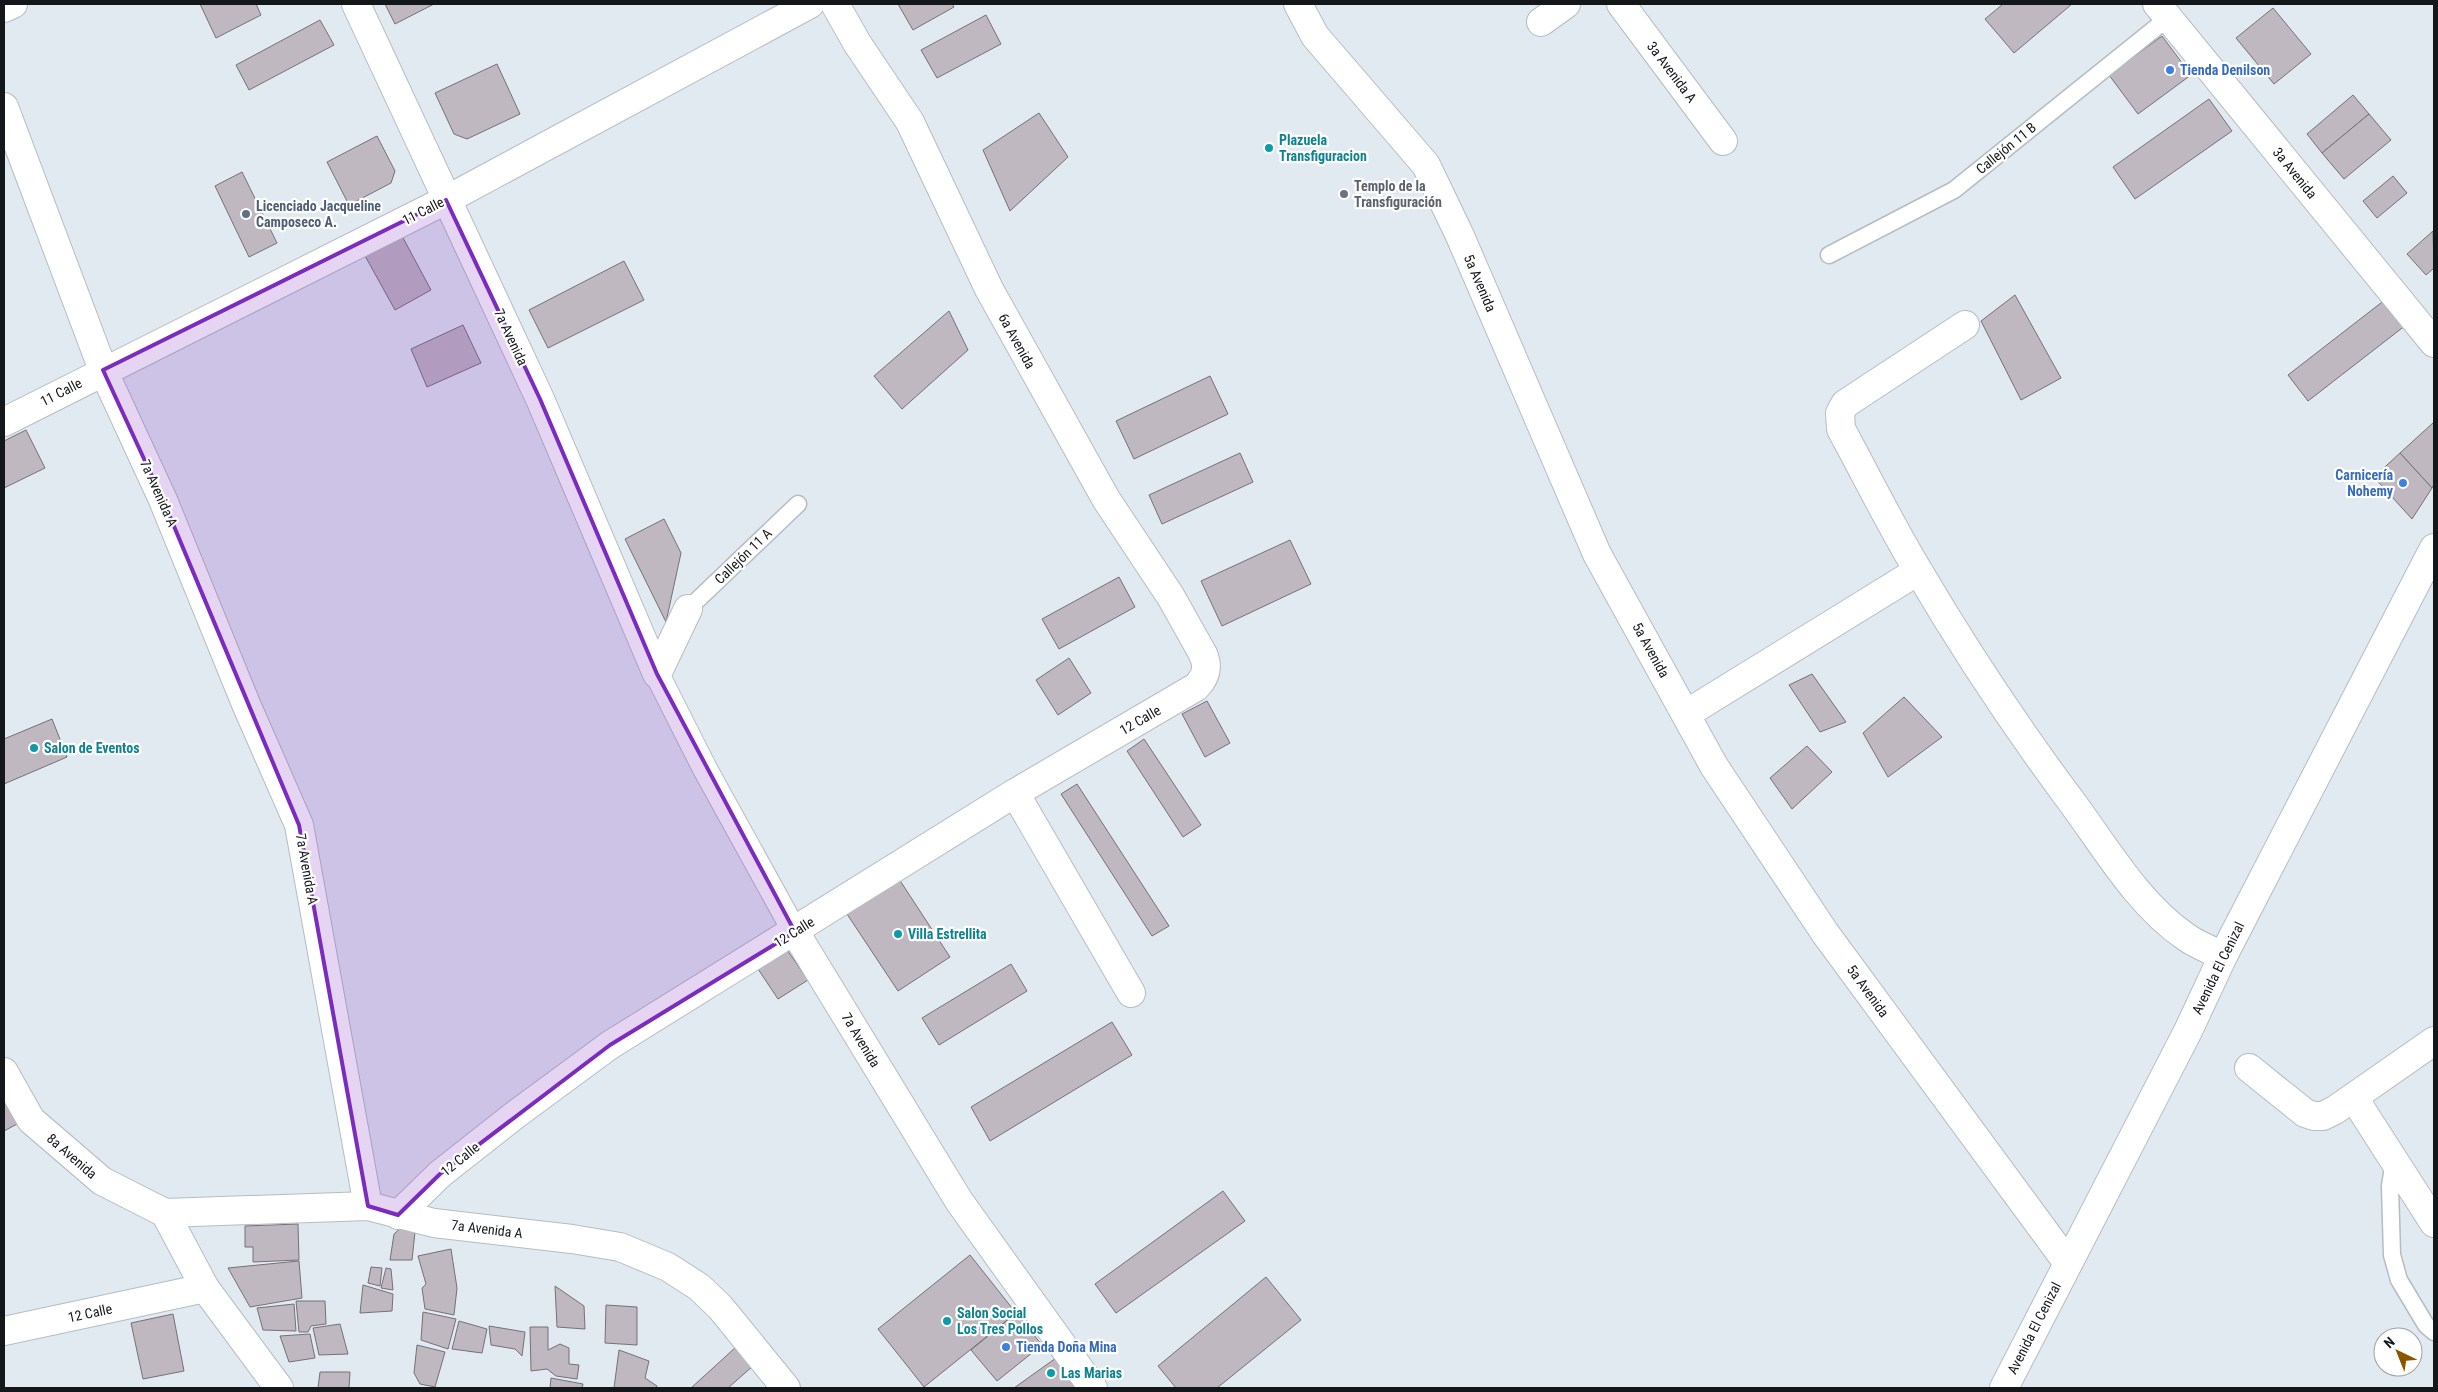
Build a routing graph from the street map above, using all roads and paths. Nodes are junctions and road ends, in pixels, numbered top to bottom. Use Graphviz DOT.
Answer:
graph roads {
  1 [pos="13,4"];
  2 [pos="356,4"];
  3 [pos="810,4"];
  4 [pos="835,4"];
  5 [pos="1298,4"];
  6 [pos="1566,4"];
  7 [pos="1621,4"];
  8 [pos="4,8"];
  9 [pos="2162,11"];
  10 [pos="1541,22"];
  11 [pos="4,107"];
  12 [pos="1723,141"];
  13 [pos="446,200"];
  14 [pos="1829,255"];
  15 [pos="1965,326"];
  16 [pos="2434,343"];
  17 [pos="103,370"];
  18 [pos="4,422"];
  19 [pos="798,504"];
  20 [pos="2434,548"];
  21 [pos="1918,570"];
  22 [pos="688,609"];
  23 [pos="1206,673"];
  24 [pos="657,674"];
  25 [pos="1686,714"];
  26 [pos="1015,793"];
  27 [pos="795,932"];
  28 [pos="2223,956"];
  29 [pos="1131,993"];
  30 [pos="2434,1040"];
  31 [pos="2249,1068"];
  32 [pos="4,1072"];
  33 [pos="2354,1098"];
  34 [pos="2394,1158"];
  35 [pos="368,1206"];
  36 [pos="166,1213"];
  37 [pos="398,1215"];
  38 [pos="2434,1223"];
  39 [pos="2067,1262"];
  40 [pos="206,1288"];
  41 [pos="4,1331"];
  42 [pos="2434,1332"];
  43 [pos="279,1388"];
  44 [pos="786,1388"];
  45 [pos="1093,1388"];
  46 [pos="2004,1388"];
  1 -- 8 [label="street"];
  2 -- 13 [label="street, 7a Avenida"];
  3 -- 13 [label="street, 11 Calle"];
  4 -- 23 [label="street, 6a Avenida"];
  5 -- 25 [label="street, 5a Avenida"];
  6 -- 10 [label="street"];
  7 -- 12 [label="street, 3a Avenida A"];
  9 -- 14 [label="lane, Callejón 11 B"];
  9 -- 16 [label="street, 3a Avenida"];
  11 -- 17 [label="street, 7a Avenida A"];
  13 -- 17 [label="street, 11 Calle"];
  13 -- 24 [label="street, 7a Avenida"];
  15 -- 21 [label="street"];
  17 -- 18 [label="street, 11 Calle"];
  17 -- 35 [label="street, 7a Avenida A"];
  19 -- 22 [label="lane, Callejón 11 A"];
  20 -- 28 [label="street, Avenida El Cenizal"];
  21 -- 25 [label="street"];
  21 -- 28 [label="street"];
  22 -- 24 [label="street"];
  23 -- 26 [label="street, 12 Calle"];
  24 -- 27 [label="street, 7a Avenida"];
  25 -- 39 [label="street, 5a Avenida"];
  26 -- 27 [label="street, 12 Calle"];
  26 -- 29 [label="street"];
  27 -- 37 [label="street, 12 Calle"];
  27 -- 45 [label="street, 7a Avenida"];
  28 -- 39 [label="street, Avenida El Cenizal"];
  30 -- 33 [label="street"];
  31 -- 33 [label="street"];
  32 -- 36 [label="street, 8a Avenida"];
  33 -- 34 [label="street"];
  34 -- 38 [label="street"];
  34 -- 42 [label="lane"];
  35 -- 36 [label="street, 8a Avenida"];
  35 -- 37 [label="street, 7a Avenida A"];
  36 -- 40 [label="street"];
  37 -- 44 [label="street, 7a Avenida A"];
  39 -- 46 [label="street, Avenida El Cenizal"];
  40 -- 41 [label="street, 12 Calle"];
  40 -- 43 [label="street"];
}
